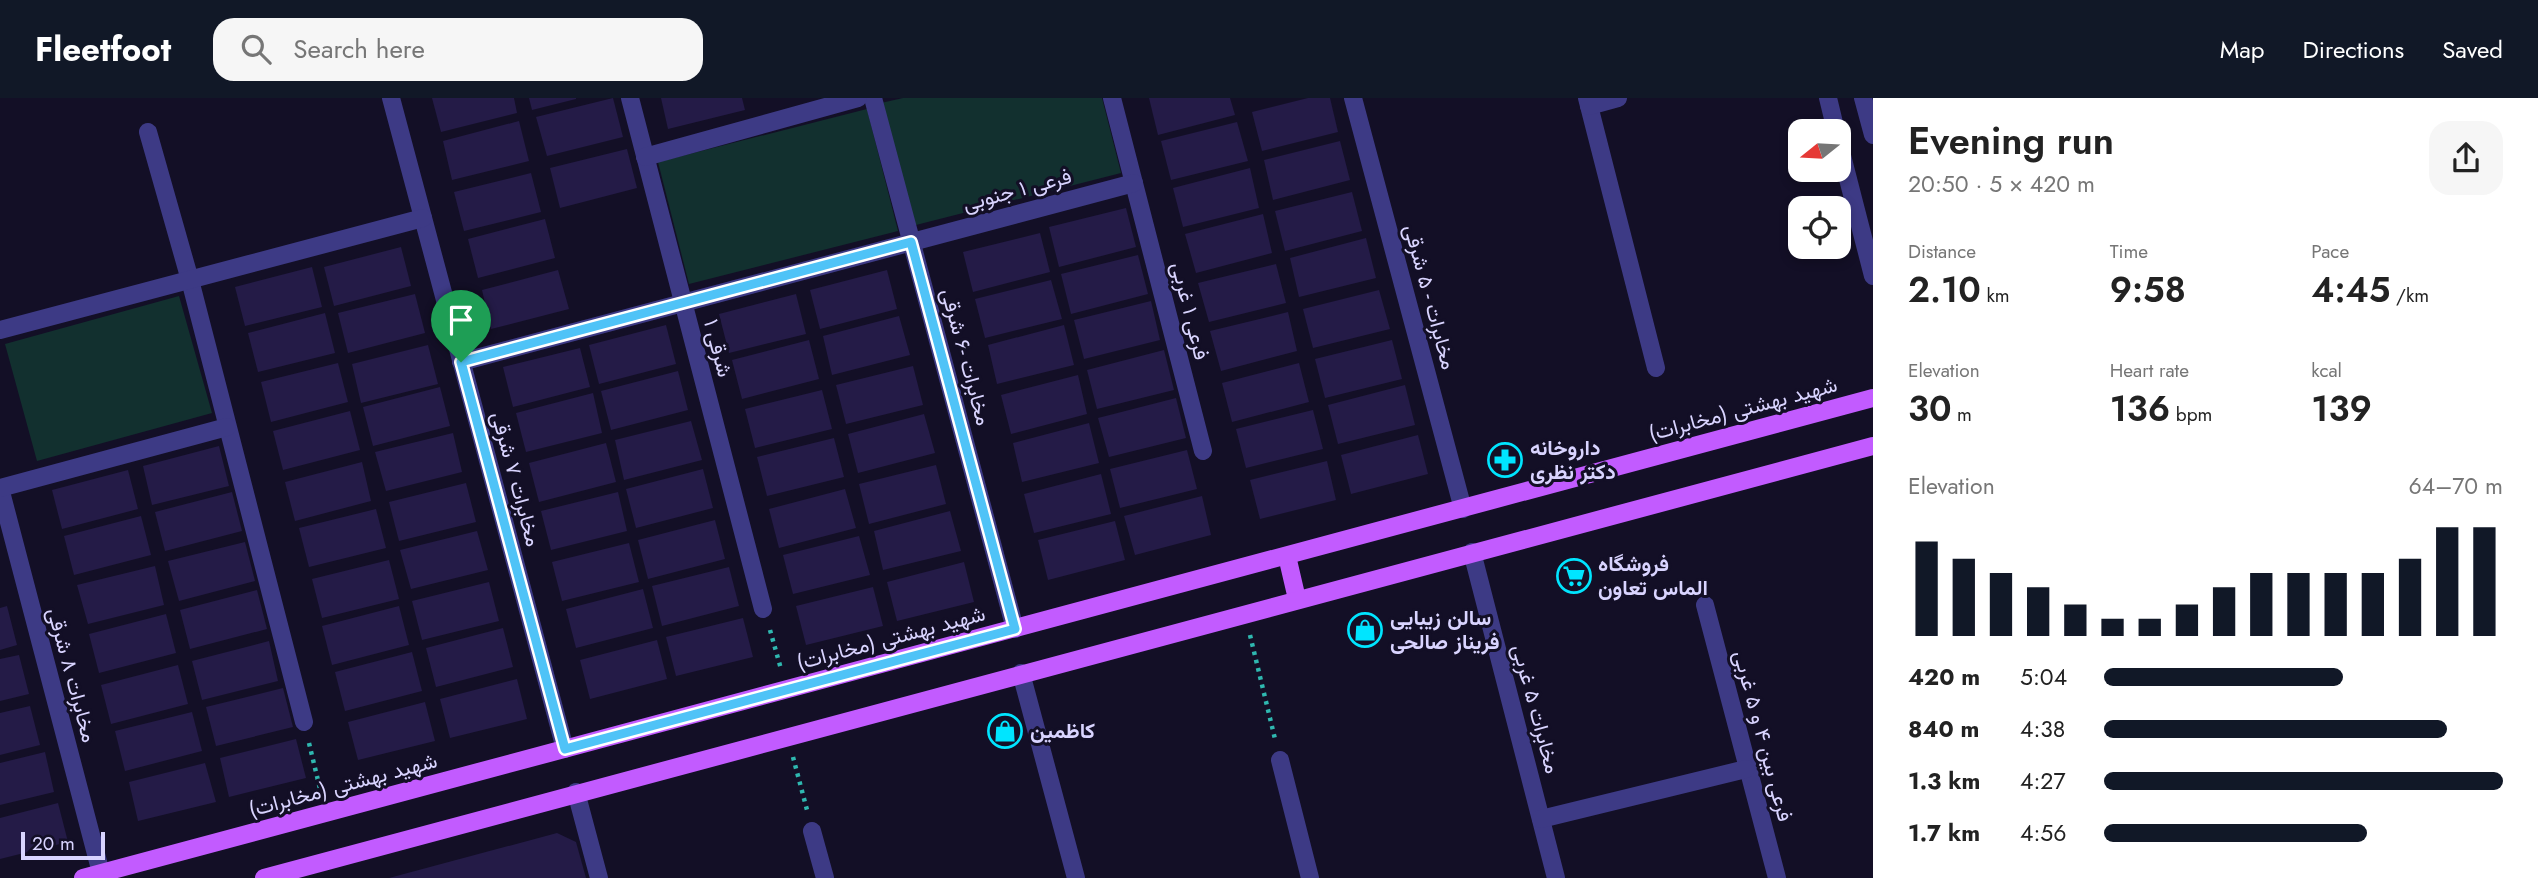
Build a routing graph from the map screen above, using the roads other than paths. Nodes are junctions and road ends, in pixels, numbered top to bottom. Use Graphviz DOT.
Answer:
graph roads {
  1 [pos="391,98"];
  2 [pos="630,98"];
  3 [pos="858,98"];
  4 [pos="873,98"];
  5 [pos="1112,98"];
  6 [pos="1353,98"];
  7 [pos="1618,98"];
  8 [pos="1828,98"];
  9 [pos="1863,98"];
  10 [pos="1588,102"];
  11 [pos="1833,119"];
  12 [pos="148,132"];
  13 [pos="1873,135"];
  14 [pos="645,157"];
  15 [pos="1849,182"];
  16 [pos="1134,183"];
  17 [pos="423,218"];
  18 [pos="911,242"];
  19 [pos="1873,276"];
  20 [pos="190,280"];
  21 [pos="683,301"];
  22 [pos="0,330"];
  23 [pos="461,362"];
  24 [pos="1656,368"];
  25 [pos="1873,398"];
  26 [pos="227,427"];
  27 [pos="1873,446"];
  28 [pos="1203,451"];
  29 [pos="0,488"];
  30 [pos="1463,509"];
  31 [pos="1472,552"];
  32 [pos="1287,556"];
  33 [pos="1297,599"];
  34 [pos="1705,606"];
  35 [pos="763,609"];
  36 [pos="1015,629"];
  37 [pos="1021,673"];
  38 [pos="304,722"];
  39 [pos="565,749"];
  40 [pos="1280,760"];
  41 [pos="1746,769"];
  42 [pos="576,792"];
  43 [pos="1541,819"];
  44 [pos="813,831"];
  45 [pos="101,873"];
  46 [pos="83,878"];
  47 [pos="264,878"];
  48 [pos="599,878"];
  49 [pos="825,878"];
  50 [pos="1076,878"];
  51 [pos="1310,878"];
  52 [pos="1556,878"];
  53 [pos="1777,878"];
  1 -- 17 [label="street, مخابرات ۷ شرقی"];
  2 -- 14 [label="street, شرقی ۱"];
  3 -- 14 [label="street"];
  4 -- 18 [label="street, مخابرات -۶ شرقی"];
  5 -- 16 [label="street, فرعی ۱ غربی"];
  6 -- 30 [label="street, مخابرات - ۵ شرقی"];
  7 -- 10 [label="street"];
  8 -- 11 [label="street"];
  9 -- 13 [label="street"];
  10 -- 24 [label="street"];
  12 -- 20 [label="street"];
  14 -- 21 [label="street, شرقی ۱"];
  15 -- 19 [label="street"];
  16 -- 18 [label="street, فرعی ۱ جنوبی"];
  16 -- 28 [label="street, فرعی ۱ غربی"];
  17 -- 20 [label="street"];
  17 -- 23 [label="street, مخابرات ۷ شرقی"];
  18 -- 21 [label="street, فرعی ۱ جنوبی"];
  18 -- 36 [label="street, مخابرات -۶ شرقی"];
  20 -- 22 [label="street"];
  20 -- 26 [label="street"];
  21 -- 23 [label="street, فرعی ۱ جنوبی"];
  21 -- 35 [label="street, شرقی ۱"];
  23 -- 39 [label="street, مخابرات ۷ شرقی"];
  25 -- 30 [label="main road, شهید بهشتی (مخابرات)"];
  26 -- 29 [label="street"];
  26 -- 38 [label="street"];
  27 -- 31 [label="main road"];
  29 -- 45 [label="street, مخابرات ۸ شرقی"];
  30 -- 32 [label="main road, شهید بهشتی (مخابرات)"];
  31 -- 33 [label="main road"];
  31 -- 43 [label="street, مخابرات ۵ غربی"];
  32 -- 33 [label="main road"];
  32 -- 36 [label="main road, شهید بهشتی (مخابرات)"];
  33 -- 37 [label="main road"];
  34 -- 41 [label="street, فرعی بین ۴ و ۵ غربی"];
  36 -- 39 [label="main road, شهید بهشتی (مخابرات)"];
  37 -- 42 [label="main road"];
  37 -- 50 [label="street"];
  39 -- 45 [label="main road, شهید بهشتی (مخابرات)"];
  40 -- 51 [label="street"];
  41 -- 43 [label="street"];
  41 -- 53 [label="street, فرعی بین ۴ و ۵ غربی"];
  42 -- 47 [label="main road"];
  42 -- 48 [label="street"];
  43 -- 52 [label="street, مخابرات ۵ غربی"];
  44 -- 49 [label="street"];
  45 -- 46 [label="main road, شهید بهشتی (مخابرات)"];
}
